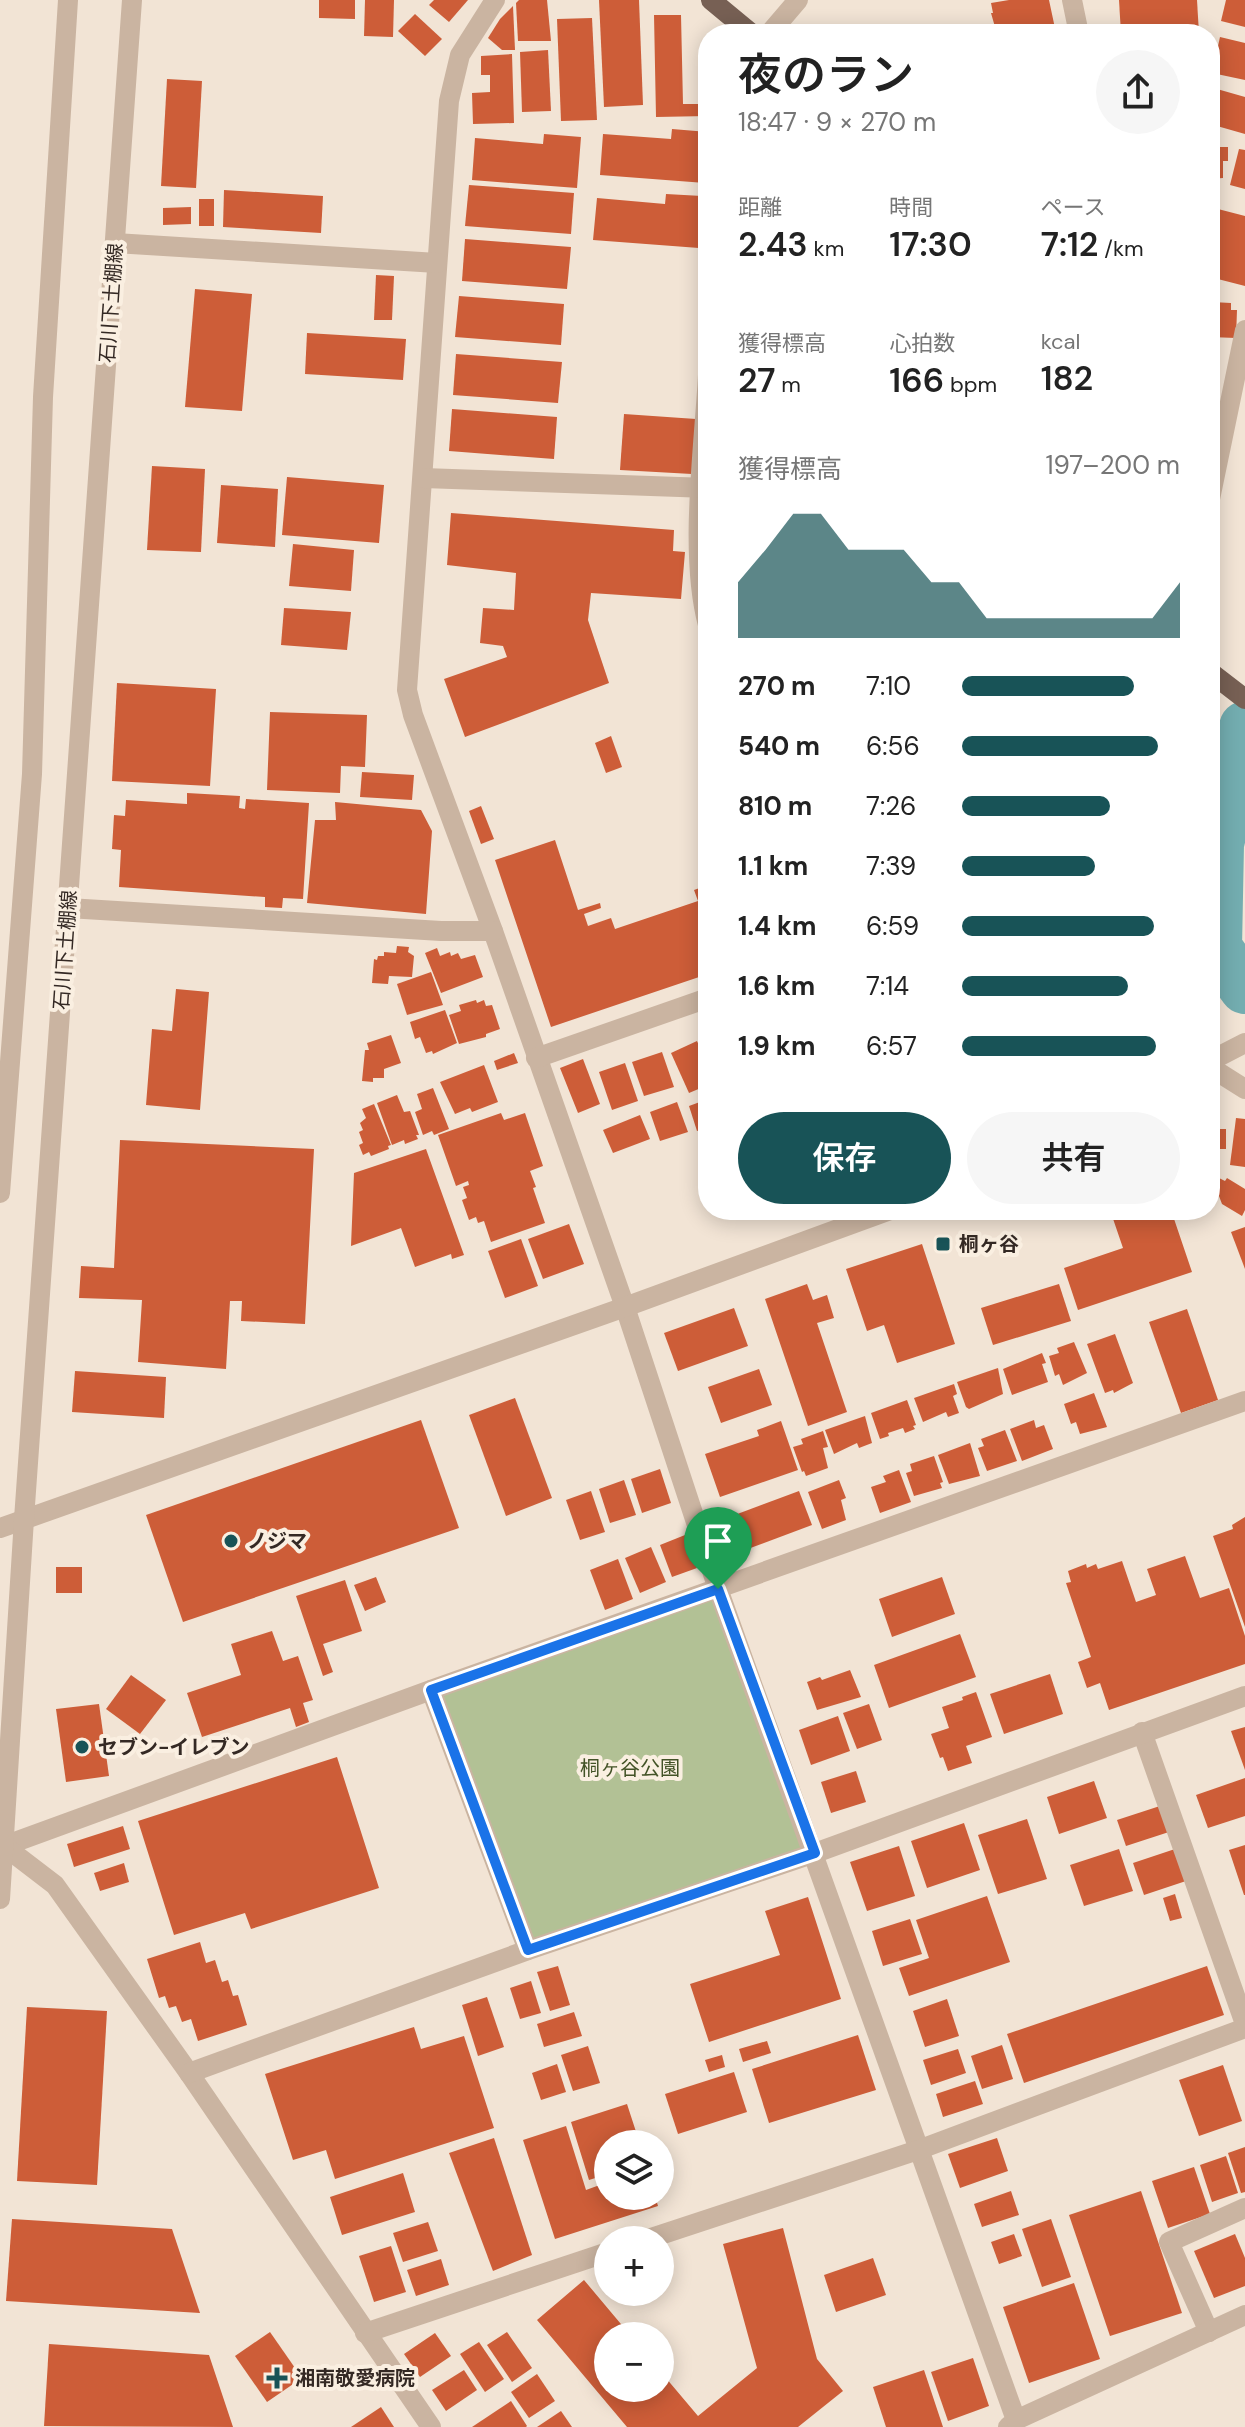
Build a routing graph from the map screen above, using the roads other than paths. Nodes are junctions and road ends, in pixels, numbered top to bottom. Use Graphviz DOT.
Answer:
graph roads {
  1 [pos="68,0"];
  2 [pos="132,0"];
  3 [pos="495,0"];
  4 [pos="711,0"];
  5 [pos="798,0"];
  6 [pos="1072,0"];
  7 [pos="740,24"];
  8 [pos="778,24"];
  9 [pos="1077,24"];
  10 [pos="115,243"];
  11 [pos="437,263"];
  12 [pos="1245,330"];
  13 [pos="1220,451"];
  14 [pos="423,478"];
  15 [pos="698,488"];
  16 [pos="1220,680"];
  17 [pos="1245,699"];
  18 [pos="68,908"];
  19 [pos="493,931"];
  20 [pos="698,1001"];
  21 [pos="1245,1043"];
  22 [pos="536,1058"];
  23 [pos="1220,1058"];
  24 [pos="1220,1071"];
  25 [pos="1245,1089"];
  26 [pos="0,1193"];
  27 [pos="863,1220"];
  28 [pos="625,1307"];
  29 [pos="1245,1401"];
  30 [pos="24,1519"];
  31 [pos="0,1528"];
  32 [pos="718,1589"];
  33 [pos="431,1690"];
  34 [pos="1245,1696"];
  35 [pos="1142,1732"];
  36 [pos="4,1846"];
  37 [pos="815,1853"];
  38 [pos="0,1899"];
  39 [pos="528,1950"];
  40 [pos="1245,2026"];
  41 [pos="189,2073"];
  42 [pos="918,2150"];
  43 [pos="1245,2208"];
  44 [pos="674,2230"];
  45 [pos="594,2257"];
  46 [pos="1245,2315"];
  47 [pos="1209,2332"];
  48 [pos="365,2333"];
  49 [pos="1012,2424"];
  50 [pos="431,2427"];
  1 -- 26 [label="street"];
  2 -- 10 [label="street, 石川下土棚線"];
  3 -- 11 [label="street"];
  4 -- 7 [label="main road"];
  5 -- 8 [label="street"];
  6 -- 9 [label="street"];
  10 -- 11 [label="street"];
  10 -- 18 [label="street, 石川下土棚線"];
  11 -- 14 [label="street"];
  12 -- 13 [label="street"];
  14 -- 15 [label="street"];
  14 -- 19 [label="street"];
  16 -- 17 [label="main road"];
  18 -- 19 [label="street"];
  18 -- 30 [label="street, 石川下土棚線"];
  19 -- 22 [label="street"];
  20 -- 22 [label="street"];
  21 -- 23 [label="street"];
  22 -- 28 [label="street"];
  24 -- 25 [label="street"];
  27 -- 28 [label="street"];
  28 -- 30 [label="street"];
  28 -- 32 [label="street"];
  29 -- 32 [label="street"];
  30 -- 31 [label="street"];
  30 -- 36 [label="street, 石川下土棚線"];
  32 -- 33 [label="street"];
  32 -- 37 [label="street"];
  33 -- 36 [label="street"];
  33 -- 39 [label="street"];
  34 -- 35 [label="street"];
  35 -- 37 [label="street"];
  35 -- 40 [label="street"];
  36 -- 38 [label="street, 石川下土棚線"];
  36 -- 41 [label="street"];
  37 -- 39 [label="street"];
  37 -- 42 [label="street"];
  39 -- 41 [label="street"];
  40 -- 42 [label="street"];
  41 -- 48 [label="street"];
  42 -- 44 [label="street"];
  42 -- 49 [label="street"];
  43 -- 47 [label="street"];
  45 -- 48 [label="street"];
  46 -- 47 [label="street"];
  47 -- 49 [label="street"];
  48 -- 50 [label="street"];
}
